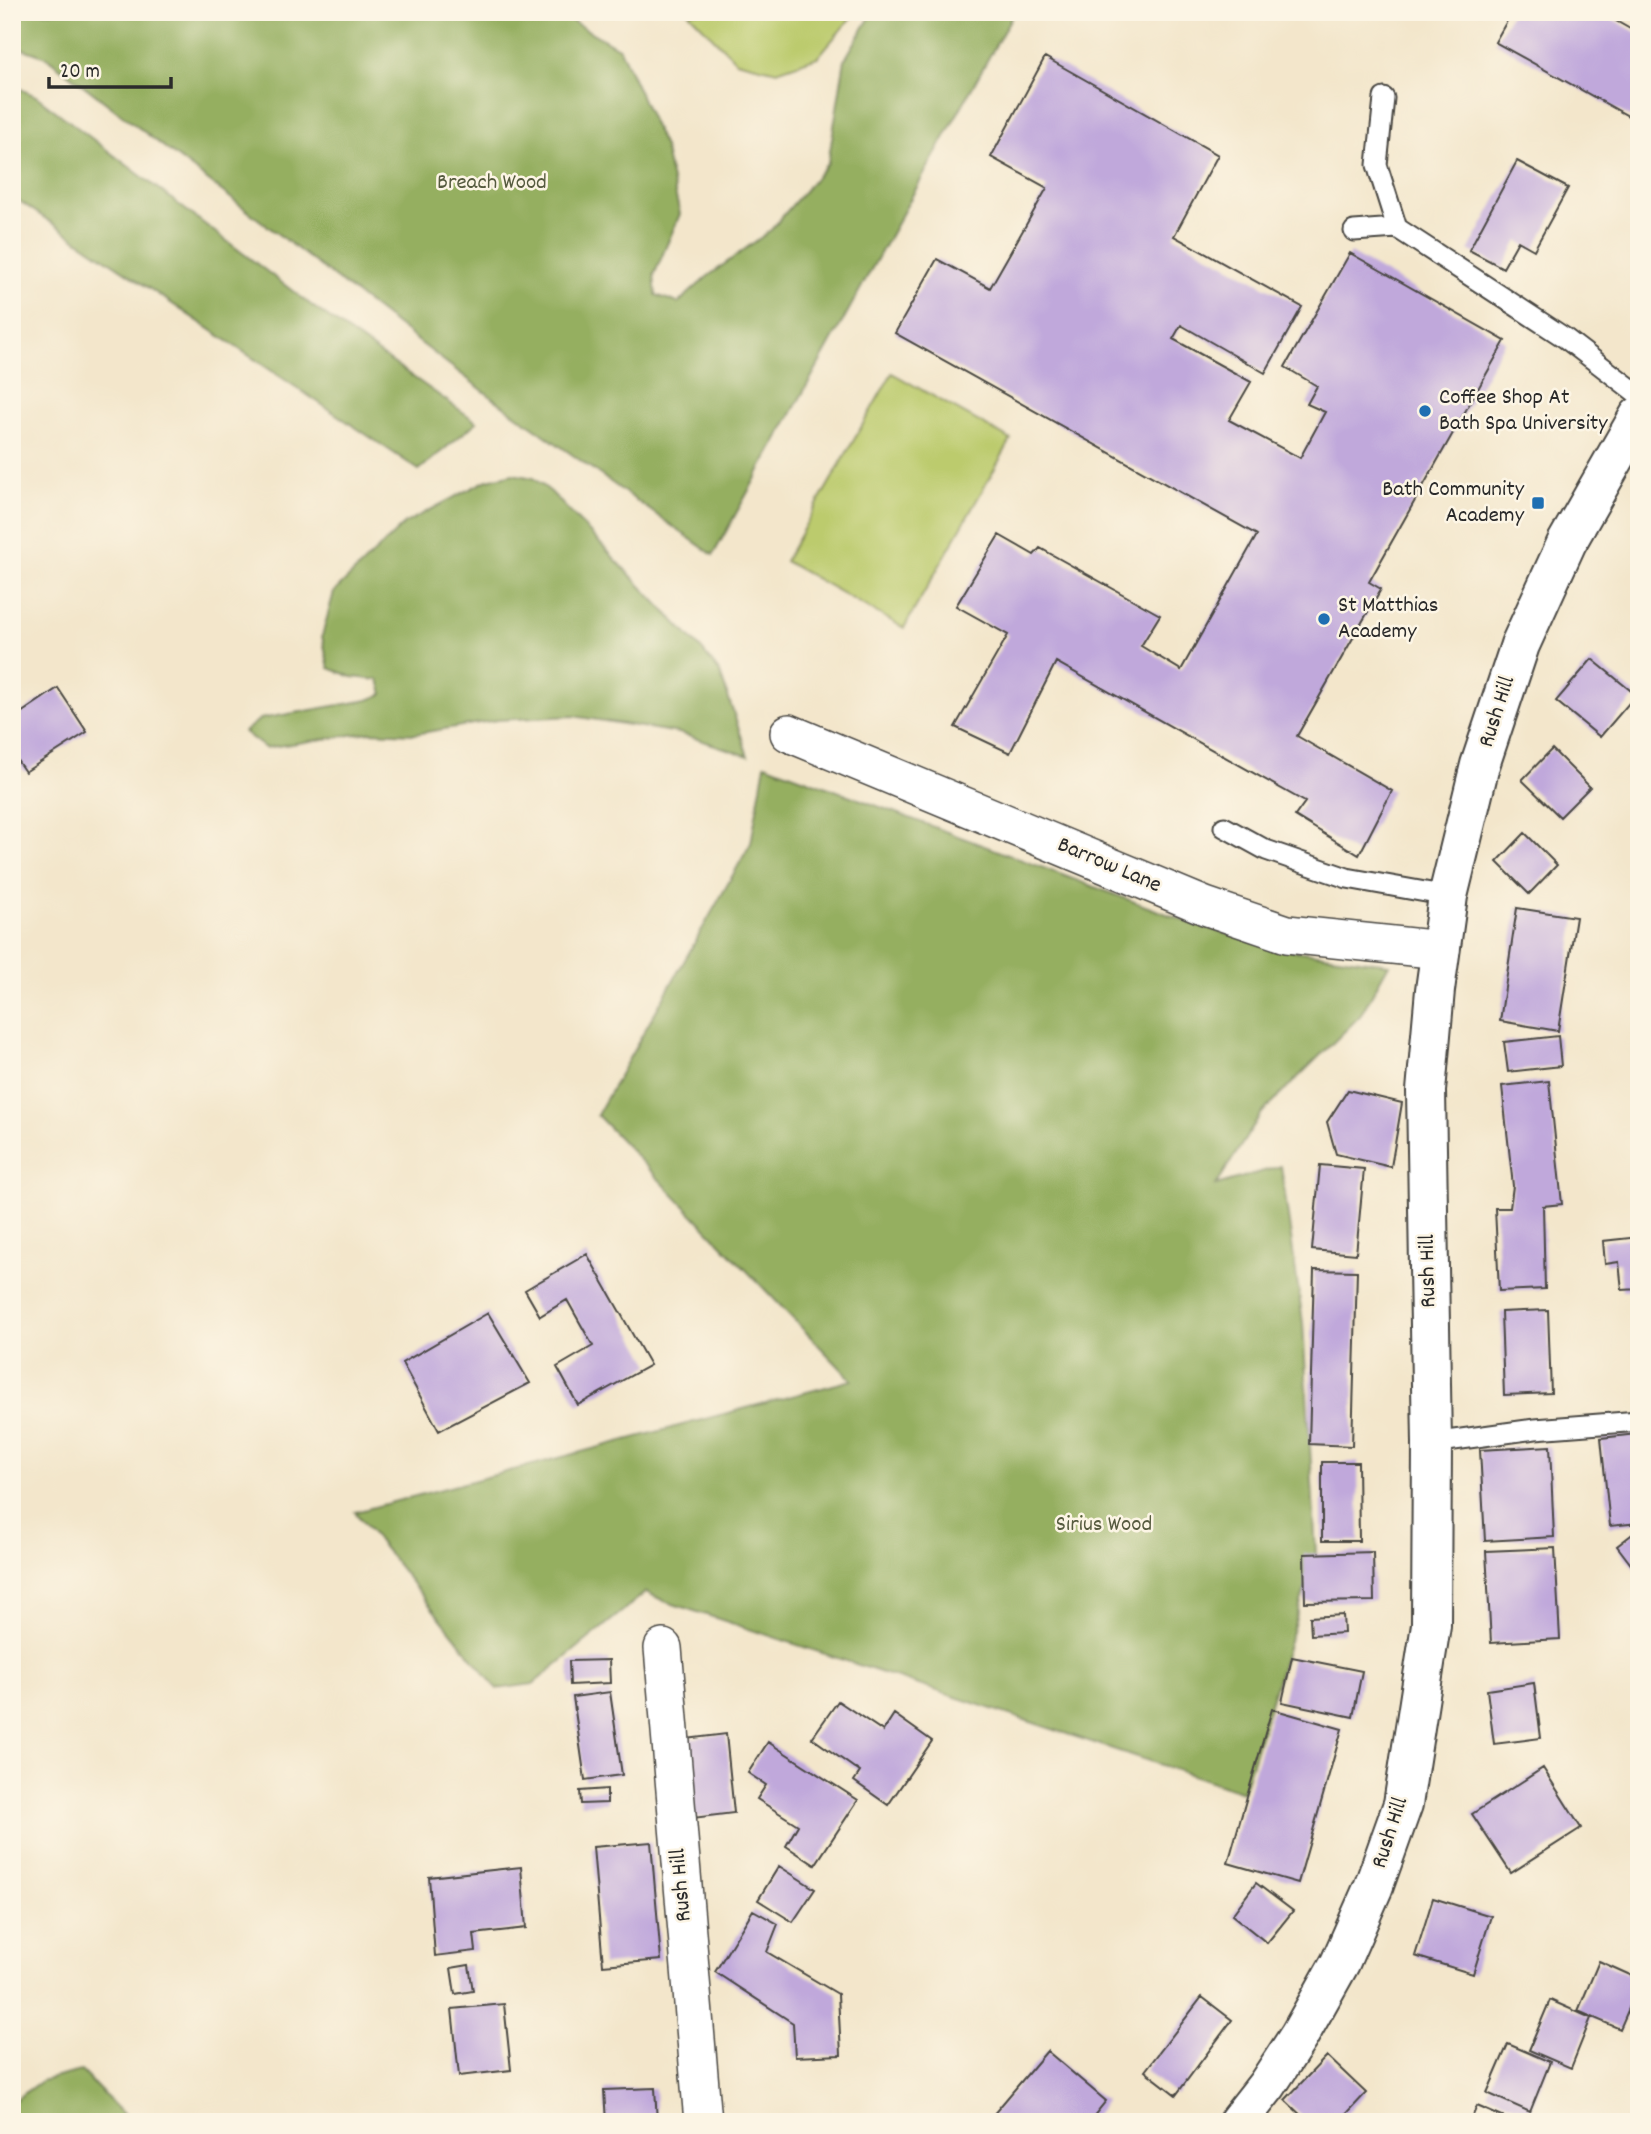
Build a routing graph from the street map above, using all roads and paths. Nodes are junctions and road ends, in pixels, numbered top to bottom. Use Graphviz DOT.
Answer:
graph roads {
  1 [pos="1384,98"];
  2 [pos="1397,228"];
  3 [pos="1354,231"];
  4 [pos="1639,395"];
  5 [pos="1639,416"];
  6 [pos="789,733"];
  7 [pos="1224,827"];
  8 [pos="1448,896"];
  9 [pos="1441,950"];
  10 [pos="1639,1421"];
  11 [pos="1432,1443"];
  12 [pos="663,1648"];
  13 [pos="703,2122"];
  14 [pos="1238,2122"];
  1 -- 2 [label="lane"];
  2 -- 3 [label="lane"];
  2 -- 4 [label="lane"];
  5 -- 8 [label="street, Rush Hill"];
  6 -- 9 [label="street, Barrow Lane"];
  7 -- 8 [label="lane"];
  8 -- 9 [label="street, Rush Hill"];
  9 -- 11 [label="street, Rush Hill"];
  10 -- 11 [label="lane"];
  11 -- 14 [label="street, Rush Hill"];
  12 -- 13 [label="street, Rush Hill"];
}
